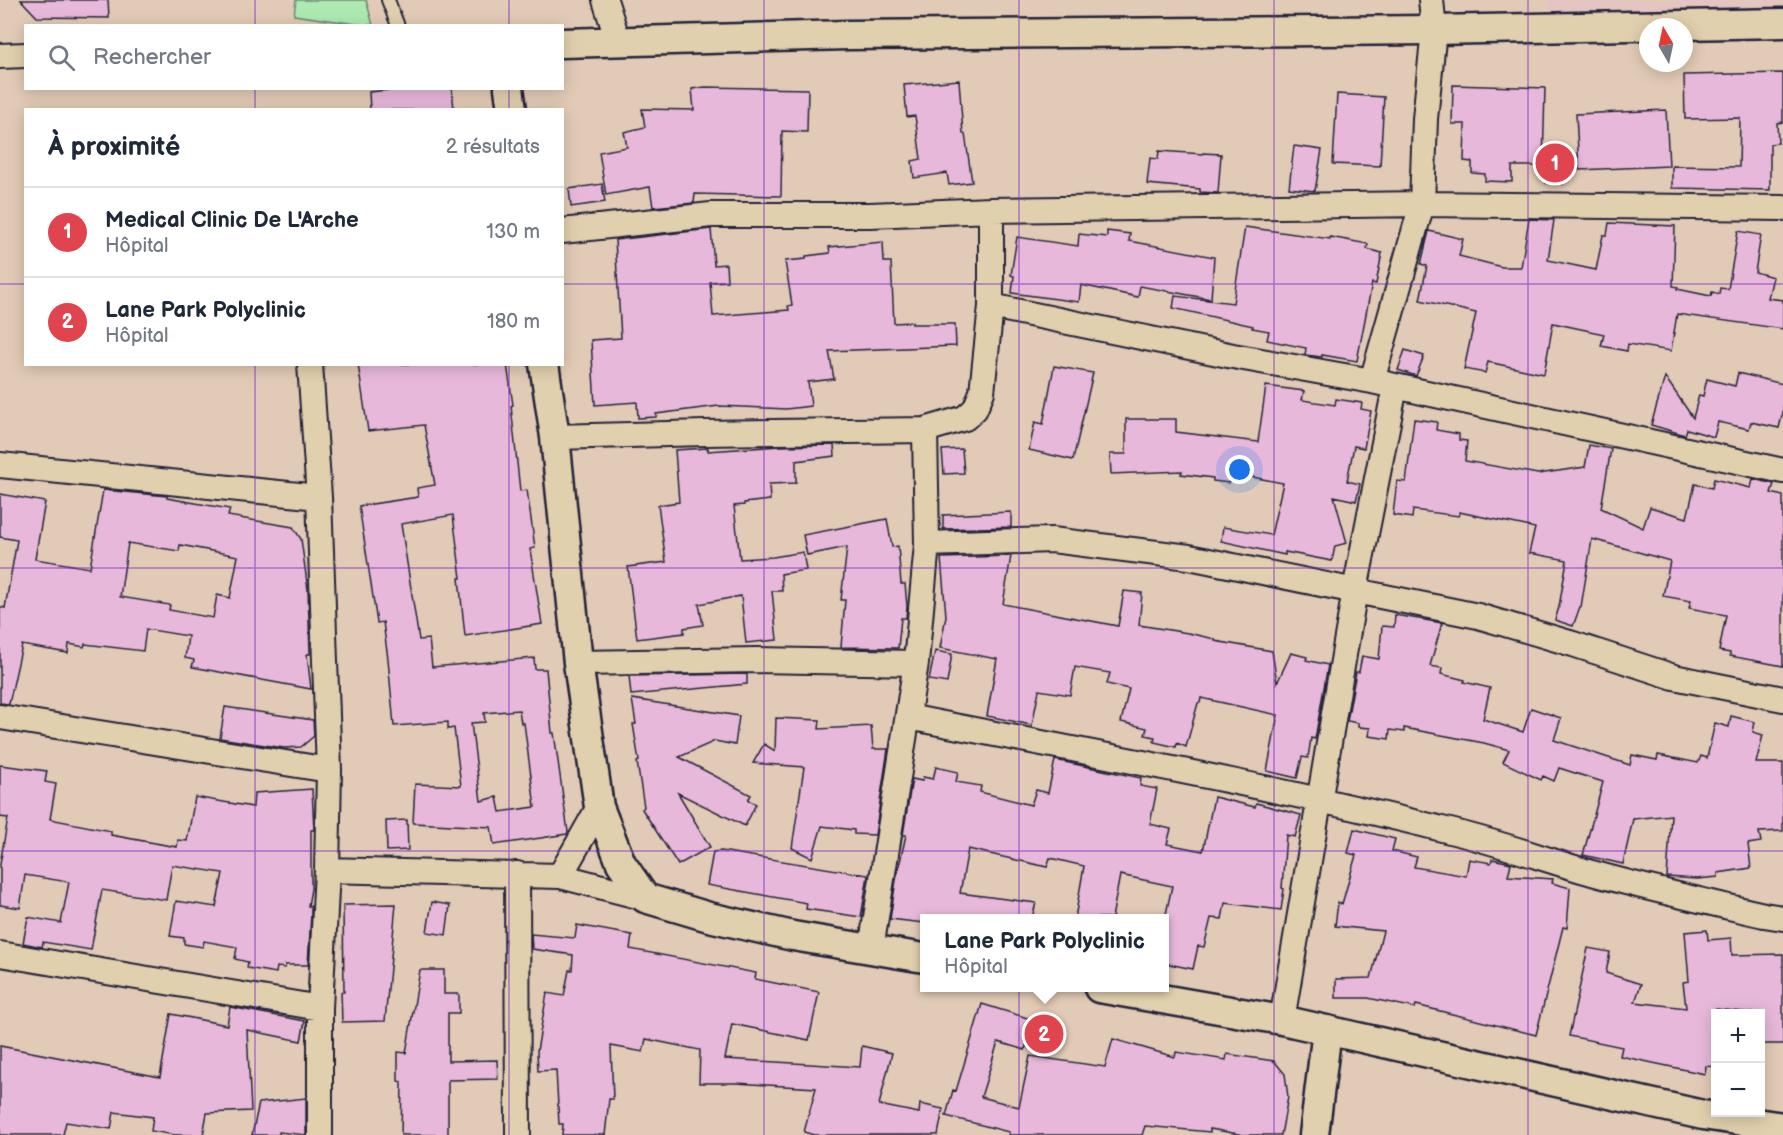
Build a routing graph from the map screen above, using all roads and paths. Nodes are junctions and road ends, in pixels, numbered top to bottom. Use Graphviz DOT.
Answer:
graph roads {
  1 [pos="388,0"];
  2 [pos="605,0"];
  3 [pos="1431,0"];
  4 [pos="1783,23"];
  5 [pos="397,24"];
  6 [pos="1434,30"];
  7 [pos="618,41"];
  8 [pos="564,43"];
  9 [pos="24,55"];
  10 [pos="0,56"];
  11 [pos="509,90"];
  12 [pos="512,108"];
  13 [pos="1422,204"];
  14 [pos="1783,208"];
  15 [pos="991,210"];
  16 [pos="564,231"];
  17 [pos="991,306"];
  18 [pos="310,366"];
  19 [pos="544,366"];
  20 [pos="1384,384"];
  21 [pos="925,430"];
  22 [pos="555,437"];
  23 [pos="0,465"];
  24 [pos="1783,471"];
  25 [pos="319,497"];
  26 [pos="927,544"];
  27 [pos="1355,590"];
  28 [pos="579,663"];
  29 [pos="916,663"];
  30 [pos="1783,699"];
  31 [pos="0,717"];
  32 [pos="908,717"];
  33 [pos="329,770"];
  34 [pos="1319,801"];
  35 [pos="599,807"];
  36 [pos="327,870"];
  37 [pos="517,874"];
  38 [pos="560,876"];
  39 [pos="645,898"];
  40 [pos="1783,918"];
  41 [pos="871,949"];
  42 [pos="0,954"];
  43 [pos="920,957"];
  44 [pos="1127,992"];
  45 [pos="320,1008"];
  46 [pos="1282,1020"];
  47 [pos="1327,1030"];
  48 [pos="1783,1127"];
  49 [pos="320,1135"];
  50 [pos="518,1135"];
  51 [pos="1314,1135"];
  1 -- 5 [label="lane"];
  2 -- 7 [label="street"];
  3 -- 6 [label="street"];
  4 -- 6 [label="street"];
  6 -- 7 [label="street"];
  6 -- 13 [label="street"];
  7 -- 8 [label="street"];
  9 -- 10 [label="street"];
  11 -- 12 [label="street"];
  13 -- 14 [label="street"];
  13 -- 15 [label="street"];
  13 -- 20 [label="street"];
  15 -- 16 [label="street"];
  15 -- 17 [label="street"];
  17 -- 20 [label="street"];
  17 -- 21 [label="street"];
  18 -- 25 [label="street"];
  19 -- 22 [label="street"];
  20 -- 24 [label="street"];
  20 -- 27 [label="street"];
  21 -- 22 [label="street"];
  21 -- 26 [label="street"];
  22 -- 28 [label="street"];
  23 -- 25 [label="street"];
  25 -- 33 [label="street"];
  26 -- 27 [label="street"];
  26 -- 29 [label="street"];
  27 -- 30 [label="street"];
  27 -- 34 [label="street"];
  28 -- 29 [label="street"];
  28 -- 35 [label="street"];
  29 -- 32 [label="street"];
  31 -- 33 [label="street"];
  32 -- 34 [label="street"];
  32 -- 41 [label="street"];
  33 -- 36 [label="street"];
  34 -- 40 [label="street"];
  34 -- 46 [label="street"];
  35 -- 38 [label="street"];
  35 -- 39 [label="street"];
  36 -- 37 [label="street"];
  36 -- 45 [label="street"];
  37 -- 38 [label="street"];
  37 -- 50 [label="street"];
  38 -- 39 [label="street"];
  39 -- 41 [label="street"];
  41 -- 43 [label="street"];
  42 -- 45 [label="street"];
  44 -- 46 [label="street"];
  45 -- 49 [label="street"];
  46 -- 47 [label="street"];
  47 -- 48 [label="street"];
  47 -- 51 [label="street"];
}
